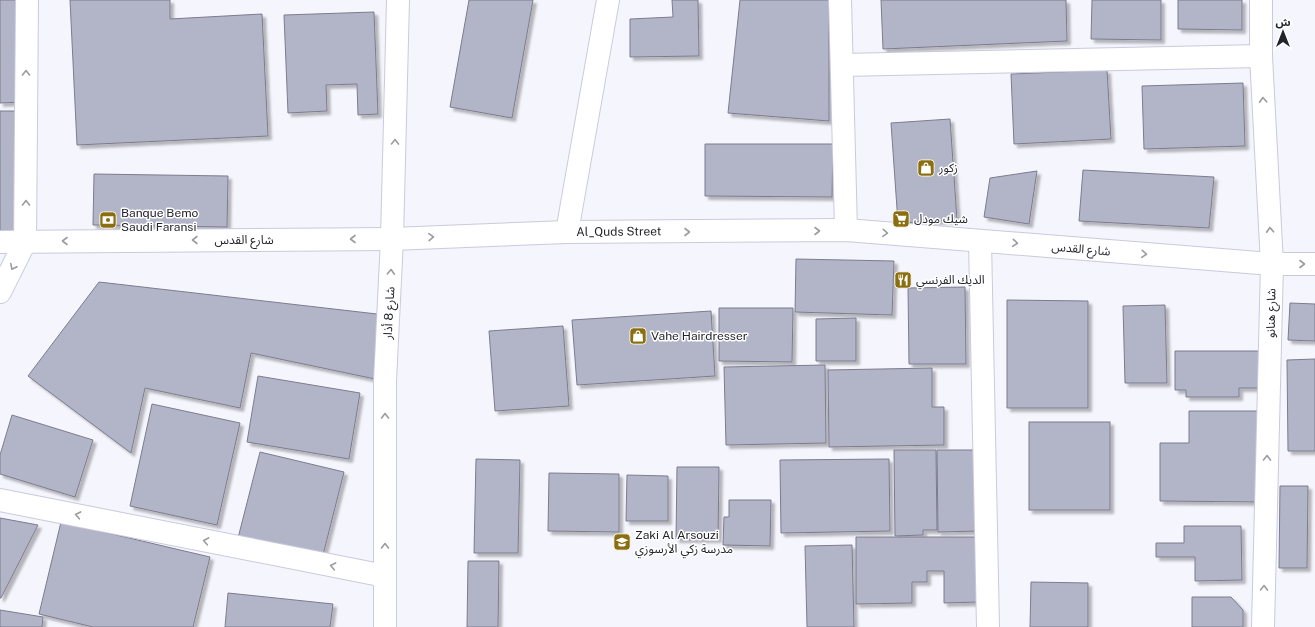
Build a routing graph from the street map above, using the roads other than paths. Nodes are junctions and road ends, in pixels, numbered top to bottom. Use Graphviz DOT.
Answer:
graph roads {
  1 [pos="27,0"];
  2 [pos="398,0"];
  3 [pos="608,0"];
  4 [pos="840,0"];
  5 [pos="1261,0"];
  6 [pos="1261,56"];
  7 [pos="842,65"];
  8 [pos="846,230"];
  9 [pos="568,232"];
  10 [pos="392,239"];
  11 [pos="980,241"];
  12 [pos="0,242"];
  13 [pos="25,242"];
  14 [pos="1272,264"];
  15 [pos="1315,264"];
  16 [pos="0,292"];
  17 [pos="0,500"];
  18 [pos="385,576"];
  19 [pos="385,627"];
  20 [pos="988,627"];
  21 [pos="1263,627"];
  13 -- 1 [label="street, one-way"];
  10 -- 2 [label="street, شارع 8 أذار, one-way"];
  3 -- 9 [label="street"];
  4 -- 7 [label="street"];
  5 -- 6 [label="street, شارع هنانو"];
  6 -- 7 [label="street"];
  14 -- 6 [label="street, شارع هنانو, one-way"];
  7 -- 8 [label="street"];
  9 -- 8 [label="street, Al_Quds Street, one-way"];
  8 -- 11 [label="street, شارع القدس, one-way"];
  10 -- 9 [label="street, Al_Quds Street, one-way"];
  10 -- 13 [label="street, شارع القدس, one-way"];
  18 -- 10 [label="street, شارع 8 أذار, one-way"];
  11 -- 14 [label="street, شارع القدس, one-way"];
  11 -- 20 [label="street"];
  12 -- 13 [label="street, شارع القدس"];
  13 -- 16 [label="street, one-way"];
  14 -- 15 [label="street, شارع القدس, one-way"];
  21 -- 14 [label="street, شارع هنانو, one-way"];
  18 -- 17 [label="street, one-way"];
  18 -- 19 [label="street, شارع 8 أذار"];
}
